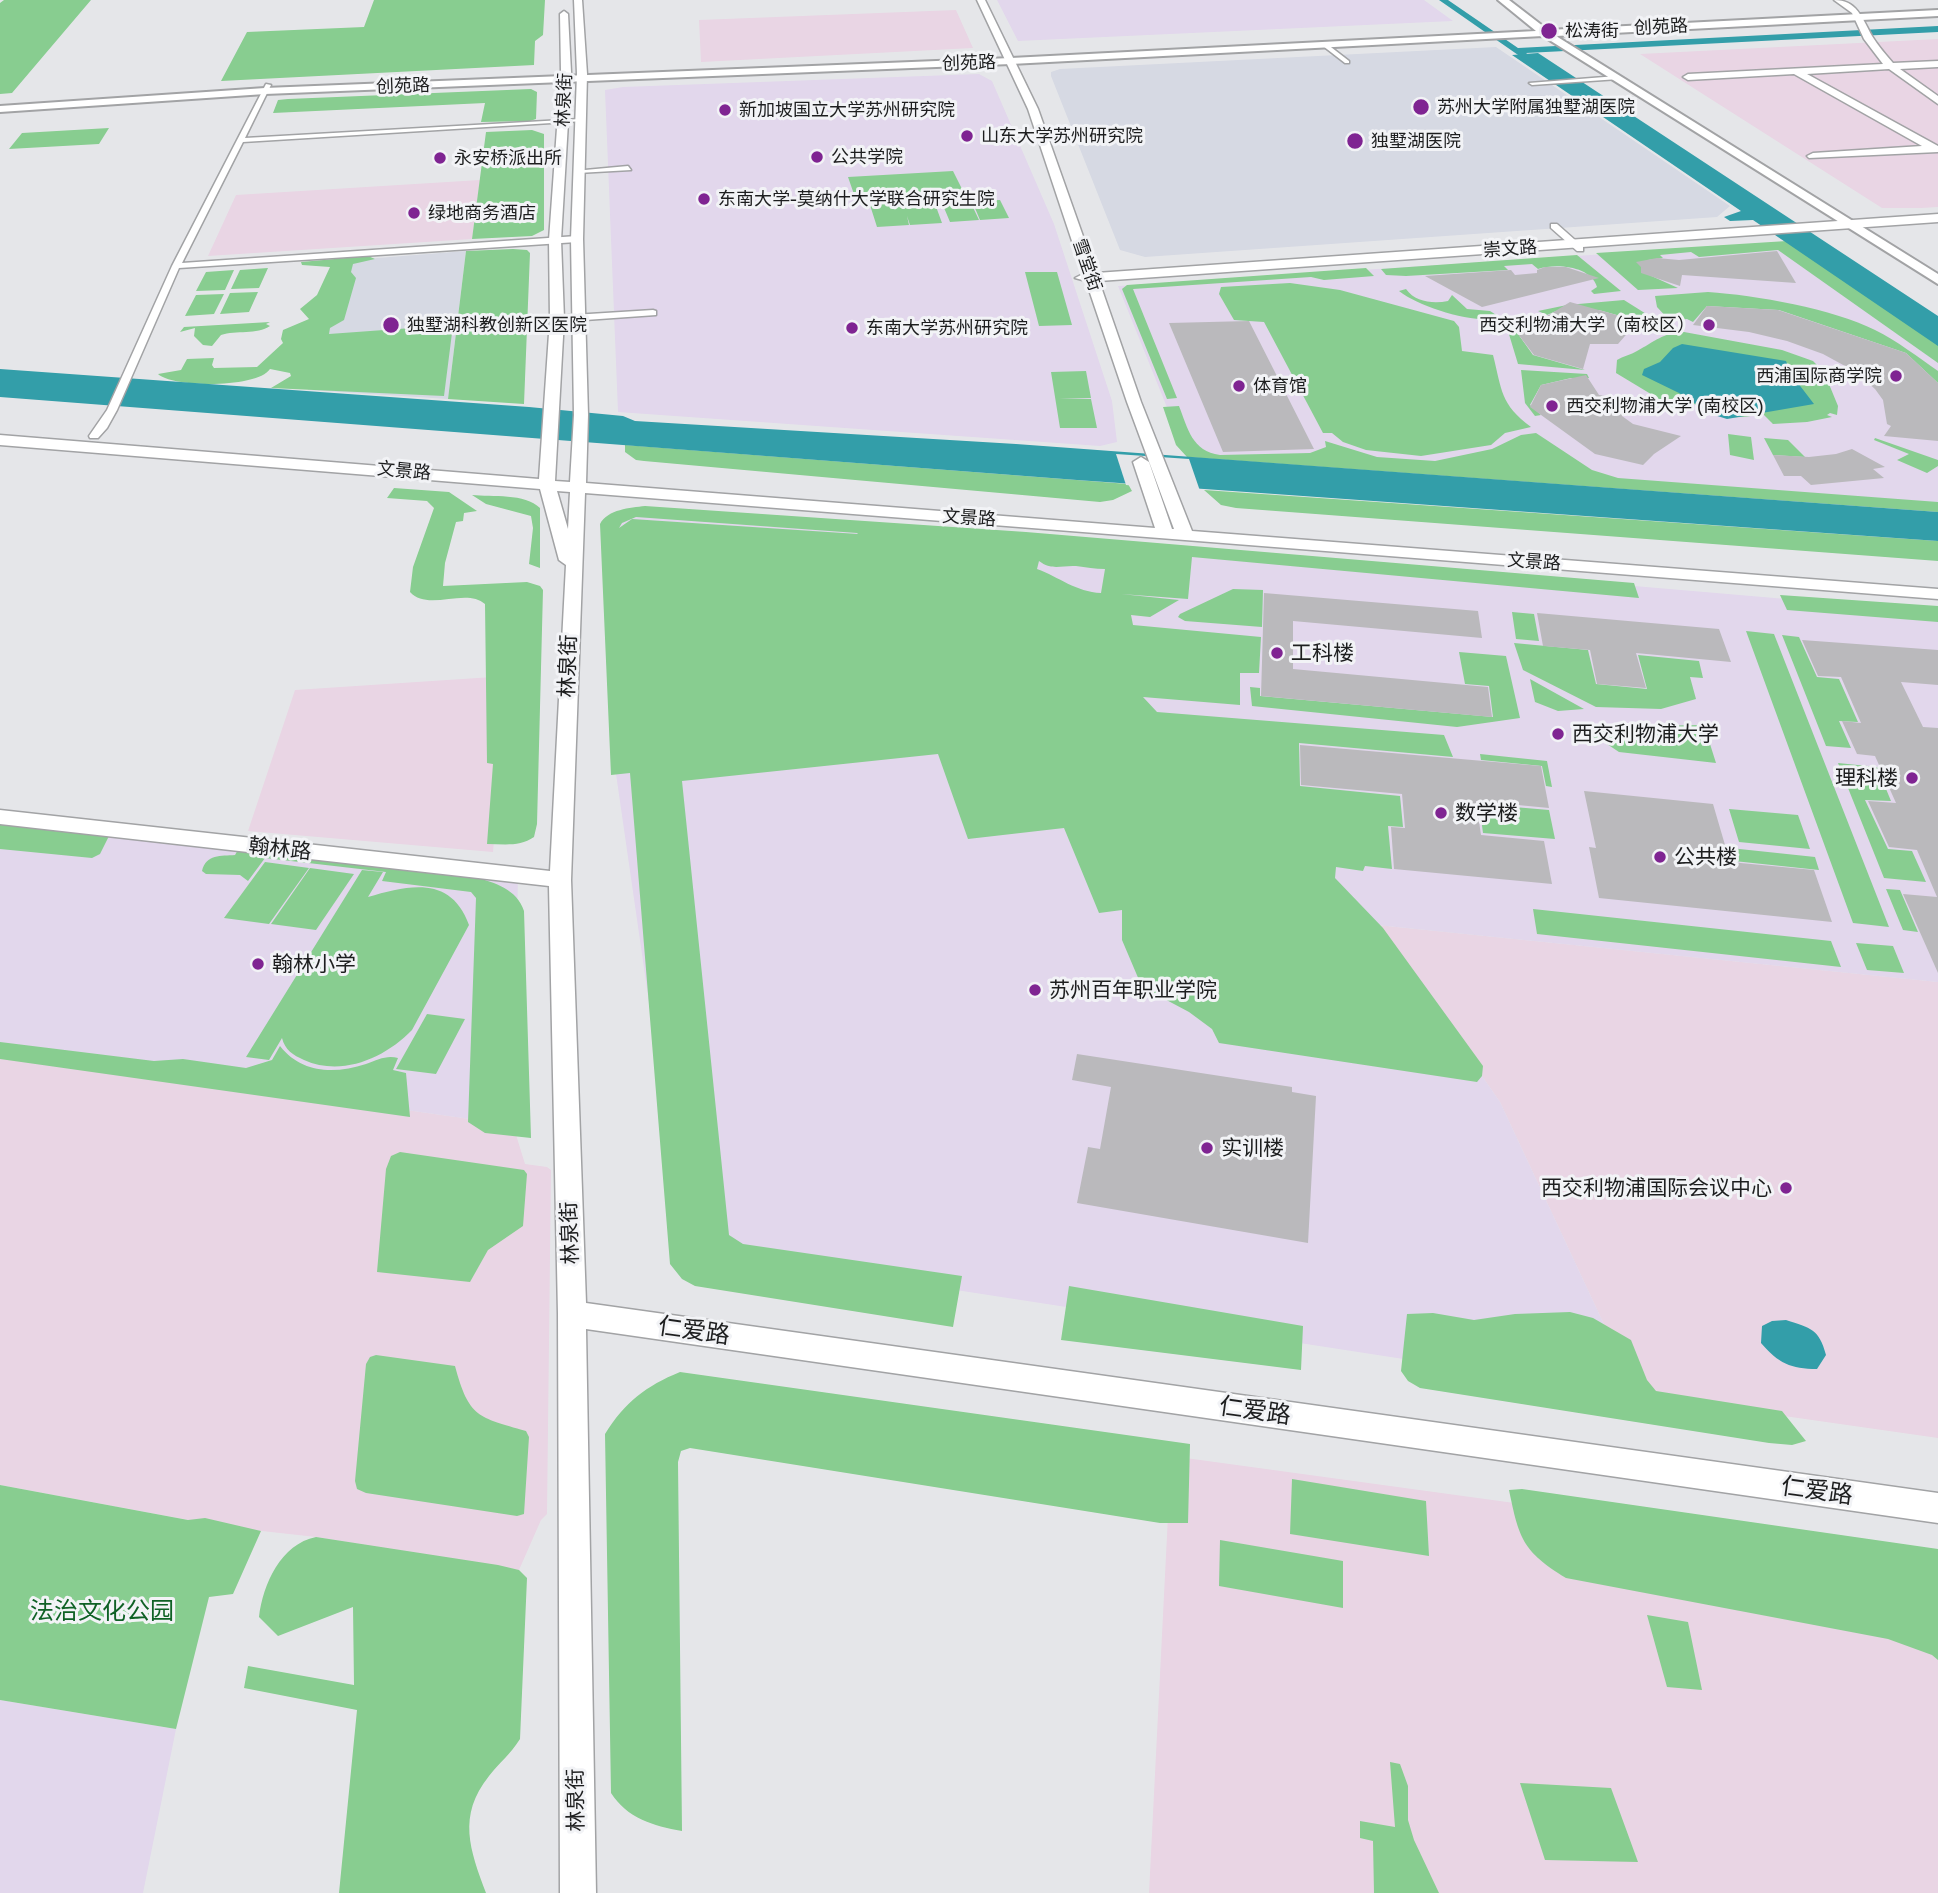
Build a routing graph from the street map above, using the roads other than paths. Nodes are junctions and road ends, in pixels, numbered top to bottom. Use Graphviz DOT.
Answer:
graph roads {
  1 [pos="564,0"];
  2 [pos="578,0"];
  3 [pos="971,0"];
  4 [pos="981,0"];
  5 [pos="1503,0"];
  6 [pos="1518,0"];
  7 [pos="1838,0"];
  8 [pos="1938,8"];
  9 [pos="1938,13"];
  10 [pos="1857,14"];
  11 [pos="1552,32"];
  12 [pos="1473,34"];
  13 [pos="1869,39"];
  14 [pos="1576,47"];
  15 [pos="1331,50"];
  16 [pos="1003,58"];
  17 [pos="1347,62"];
  18 [pos="1938,64"];
  19 [pos="1890,66"];
  20 [pos="1797,71"];
  21 [pos="565,77"];
  22 [pos="582,77"];
  23 [pos="1688,77"];
  24 [pos="1617,78"];
  25 [pos="1532,83"];
  26 [pos="267,88"];
  27 [pos="1938,101"];
  28 [pos="0,104"];
  29 [pos="0,109"];
  30 [pos="562,121"];
  31 [pos="579,121"];
  32 [pos="242,140"];
  33 [pos="1936,149"];
  34 [pos="1813,156"];
  35 [pos="628,165"];
  36 [pos="578,167"];
  37 [pos="1938,220"];
  38 [pos="1863,226"];
  39 [pos="1555,228"];
  40 [pos="577,239"];
  41 [pos="555,240"];
  42 [pos="1574,244"];
  43 [pos="176,266"];
  44 [pos="1938,267"];
  45 [pos="1087,280"];
  46 [pos="1938,280"];
  47 [pos="653,313"];
  48 [pos="579,318"];
  49 [pos="557,319"];
  50 [pos="552,416"];
  51 [pos="0,428"];
  52 [pos="94,436"];
  53 [pos="0,440"];
  54 [pos="549,443"];
  55 [pos="1142,448"];
  56 [pos="547,480"];
  57 [pos="579,482"];
  58 [pos="1151,489"];
  59 [pos="1163,527"];
  60 [pos="1182,528"];
  61 [pos="572,573"];
  62 [pos="1938,580"];
  63 [pos="1938,594"];
  64 [pos="0,817"];
  65 [pos="560,880"];
  66 [pos="572,1314"];
  67 [pos="1938,1508"];
  68 [pos="578,1893"];
  1 -- 21 [label="main road, 林泉街"];
  2 -- 22 [label="main road, 林泉街"];
  3 -- 16 [label="main road, 雪堂街"];
  4 -- 16 [label="main road, 雪堂街"];
  5 -- 11 [label="main road"];
  6 -- 11 [label="main road"];
  7 -- 10 [label="main road"];
  8 -- 10 [label="main road, 创苑路"];
  9 -- 10 [label="main road, 创苑路"];
  10 -- 11 [label="main road, 创苑路"];
  10 -- 13 [label="main road"];
  11 -- 12 [label="main road, 创苑路"];
  11 -- 14 [label="main road"];
  12 -- 15 [label="main road, 创苑路"];
  12 -- 16 [label="main road, 创苑路"];
  13 -- 19 [label="main road"];
  14 -- 24 [label="main road"];
  14 -- 38 [label="main road"];
  15 -- 16 [label="main road, 创苑路"];
  15 -- 17 [label="street"];
  16 -- 22 [label="main road, 创苑路"];
  16 -- 45 [label="main road, 雪堂街"];
  18 -- 19 [label="main road"];
  19 -- 20 [label="main road"];
  19 -- 27 [label="main road"];
  20 -- 23 [label="main road"];
  20 -- 33 [label="main road"];
  21 -- 22 [label="main road, 创苑路"];
  21 -- 26 [label="main road, 创苑路"];
  21 -- 30 [label="main road, 林泉街"];
  22 -- 31 [label="main road, 林泉街"];
  24 -- 25 [label="street"];
  24 -- 38 [label="main road"];
  26 -- 28 [label="main road, 创苑路"];
  26 -- 29 [label="main road, 创苑路"];
  26 -- 32 [label="street"];
  30 -- 31 [label="street"];
  30 -- 32 [label="street"];
  30 -- 41 [label="main road, 林泉街"];
  31 -- 36 [label="main road, 林泉街"];
  32 -- 43 [label="street"];
  33 -- 34 [label="main road"];
  35 -- 36 [label="street"];
  36 -- 40 [label="main road, 林泉街"];
  37 -- 38 [label="main road, 崇文路"];
  38 -- 42 [label="main road, 崇文路"];
  38 -- 44 [label="main road"];
  38 -- 46 [label="main road"];
  39 -- 42 [label="street"];
  40 -- 41 [label="street"];
  40 -- 48 [label="main road, 林泉街"];
  41 -- 43 [label="street"];
  41 -- 49 [label="main road, 林泉街"];
  42 -- 45 [label="main road, 崇文路"];
  43 -- 52 [label="street"];
  45 -- 55 [label="main road, 雪堂街"];
  45 -- 55 [label="main road, 雪堂街"];
  47 -- 48 [label="street"];
  48 -- 49 [label="street"];
  48 -- 57 [label="main road, 林泉街"];
  49 -- 50 [label="main road, 林泉街"];
  50 -- 54 [label="main road, 林泉街"];
  51 -- 52 [label="main road, 文景路"];
  52 -- 56 [label="main road, 文景路"];
  53 -- 56 [label="main road, 文景路"];
  54 -- 56 [label="main road, 林泉街"];
  55 -- 58 [label="main road, 雪堂街"];
  55 -- 60 [label="main road, 雪堂街"];
  56 -- 57 [label="main road, 文景路"];
  56 -- 61 [label="main road, 林泉街"];
  57 -- 59 [label="main road, 文景路"];
  57 -- 61 [label="main road, 林泉街"];
  58 -- 59 [label="main road, 雪堂街"];
  59 -- 60 [label="main road, 文景路"];
  60 -- 62 [label="main road, 文景路"];
  60 -- 63 [label="main road, 文景路"];
  61 -- 65 [label="main road, 林泉街"];
  64 -- 65 [label="main road, 翰林路"];
  65 -- 66 [label="main road, 林泉街"];
  66 -- 67 [label="main road, 仁爱路"];
  66 -- 68 [label="main road, 林泉街"];
}
